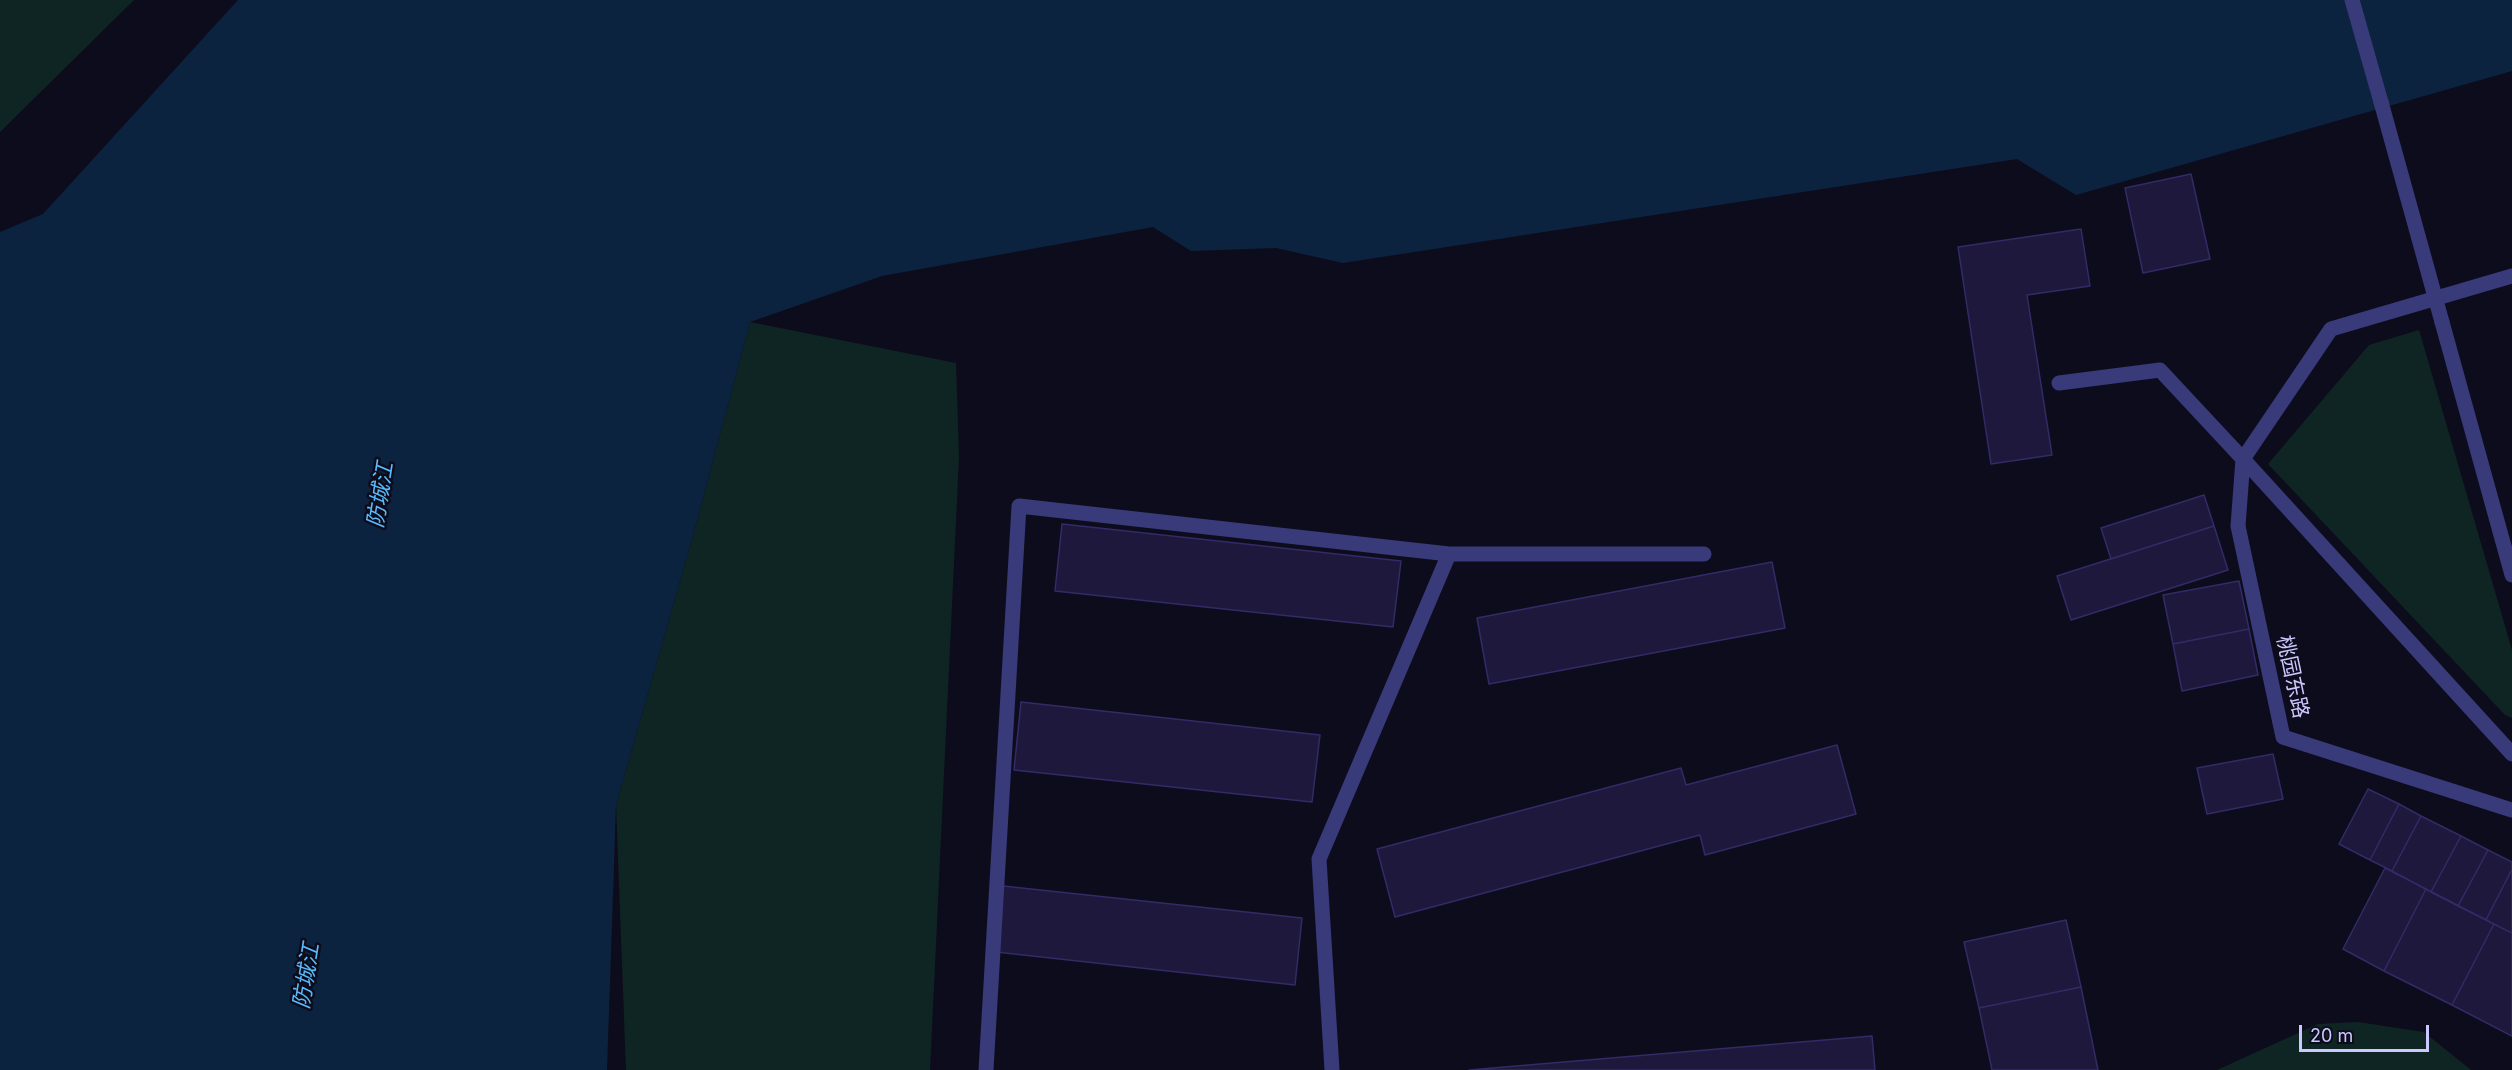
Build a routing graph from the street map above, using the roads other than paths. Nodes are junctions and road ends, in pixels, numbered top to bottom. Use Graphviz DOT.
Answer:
graph roads {
  1 [pos="2352,0"];
  2 [pos="2512,276"];
  3 [pos="2060,383"];
  4 [pos="2243,459"];
  5 [pos="1449,554"];
  6 [pos="1704,554"];
  7 [pos="2512,575"];
  8 [pos="2512,754"];
  9 [pos="2512,810"];
  10 [pos="986,1070"];
  11 [pos="1332,1070"];
  1 -- 7 [label="street, bridge"];
  2 -- 4 [label="street"];
  3 -- 4 [label="street"];
  4 -- 8 [label="street"];
  4 -- 9 [label="street, 桃园东路"];
  5 -- 6 [label="street"];
  5 -- 10 [label="street"];
  5 -- 11 [label="street"];
}
